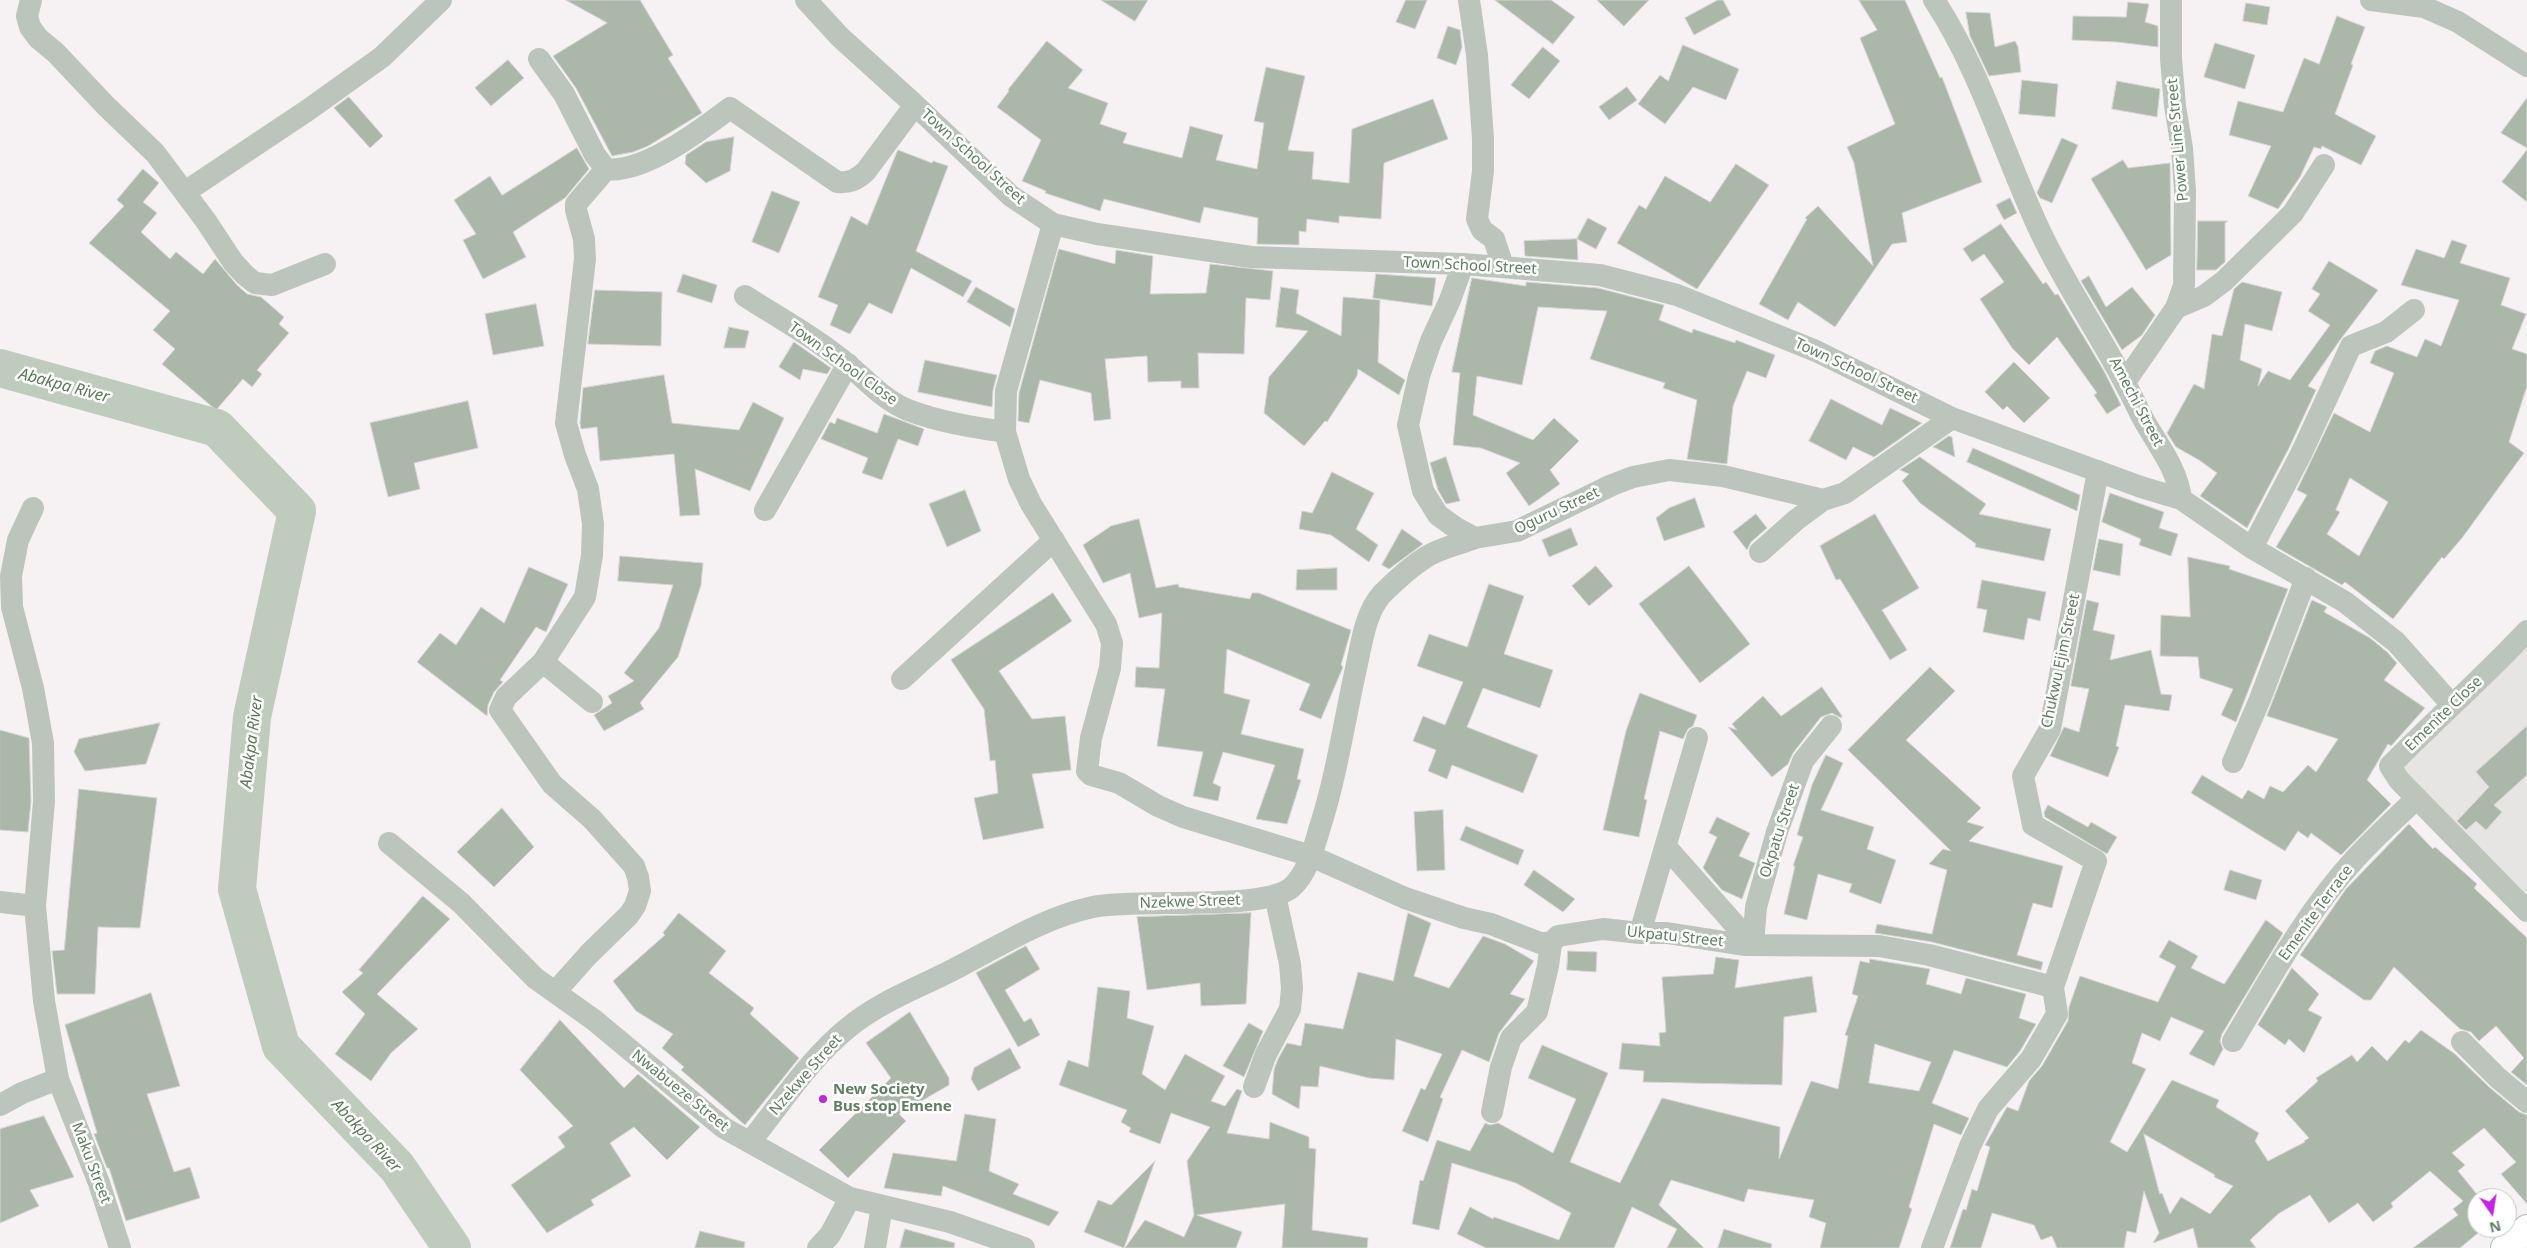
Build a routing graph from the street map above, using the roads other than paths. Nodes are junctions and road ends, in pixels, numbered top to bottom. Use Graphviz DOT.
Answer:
graph roads {
  1 [pos="31,0"];
  2 [pos="441,0"];
  3 [pos="806,0"];
  4 [pos="1469,0"];
  5 [pos="1934,0"];
  6 [pos="2171,0"];
  7 [pos="2371,0"];
  8 [pos="539,59"];
  9 [pos="2527,66"];
  10 [pos="915,105"];
  11 [pos="2324,165"];
  12 [pos="606,170"];
  13 [pos="185,192"];
  14 [pos="1053,224"];
  15 [pos="325,264"];
  16 [pos="1463,264"];
  17 [pos="1503,266"];
  18 [pos="745,296"];
  19 [pos="2176,308"];
  20 [pos="2414,310"];
  21 [pos="848,364"];
  22 [pos="2125,382"];
  23 [pos="1952,418"];
  24 [pos="1005,432"];
  25 [pos="2098,471"];
  26 [pos="2181,499"];
  27 [pos="1823,500"];
  28 [pos="32,508"];
  29 [pos="765,510"];
  30 [pos="1475,538"];
  31 [pos="1054,540"];
  32 [pos="2252,548"];
  33 [pos="1760,552"];
  34 [pos="2306,578"];
  35 [pos="2527,631"];
  36 [pos="543,662"];
  37 [pos="902,679"];
  38 [pos="592,702"];
  39 [pos="2452,705"];
  40 [pos="1831,726"];
  41 [pos="1698,738"];
  42 [pos="2233,762"];
  43 [pos="2417,798"];
  44 [pos="389,843"];
  45 [pos="1667,848"];
  46 [pos="1312,856"];
  47 [pos="1276,895"];
  48 [pos="0,902"];
  49 [pos="35,906"];
  50 [pos="2527,911"];
  51 [pos="1640,933"];
  52 [pos="1550,943"];
  53 [pos="1753,945"];
  54 [pos="2053,987"];
  55 [pos="556,991"];
  56 [pos="2233,1042"];
  57 [pos="2462,1042"];
  58 [pos="58,1079"];
  59 [pos="1254,1086"];
  60 [pos="2527,1102"];
  61 [pos="0,1105"];
  62 [pos="1492,1112"];
  63 [pos="750,1142"];
  64 [pos="850,1198"];
  65 [pos="882,1206"];
  66 [pos="2527,1229"];
  67 [pos="120,1248"];
  68 [pos="818,1248"];
  69 [pos="875,1248"];
  70 [pos="1024,1248"];
  71 [pos="1932,1248"];
  72 [pos="2505,1248"];
  1 -- 13 [label="street"];
  2 -- 13 [label="street"];
  3 -- 10 [label="street, Town School Street"];
  4 -- 17 [label="street"];
  5 -- 22 [label="street, Amechi Street"];
  6 -- 19 [label="street, Power Line Street"];
  7 -- 9 [label="street"];
  8 -- 12 [label="street"];
  10 -- 12 [label="street"];
  10 -- 14 [label="street, Town School Street"];
  11 -- 19 [label="street"];
  12 -- 36 [label="street"];
  13 -- 15 [label="street"];
  14 -- 16 [label="street, Town School Street"];
  14 -- 24 [label="street"];
  16 -- 17 [label="street, Town School Street"];
  16 -- 30 [label="street"];
  17 -- 23 [label="street, Town School Street"];
  18 -- 21 [label="street, Town School Close"];
  19 -- 22 [label="street, Power Line Street"];
  20 -- 32 [label="street"];
  21 -- 24 [label="street, Town School Close"];
  21 -- 29 [label="street"];
  22 -- 26 [label="street, Amechi Street"];
  23 -- 25 [label="street, Town School Street"];
  23 -- 27 [label="street"];
  24 -- 31 [label="street"];
  25 -- 26 [label="street, Town School Street"];
  25 -- 54 [label="street, Chukwu Ejim Street"];
  26 -- 32 [label="street"];
  27 -- 30 [label="street, Oguru Street"];
  27 -- 33 [label="street"];
  28 -- 49 [label="street, Maku Street"];
  30 -- 46 [label="street, Nzekwe Street"];
  31 -- 37 [label="street"];
  31 -- 46 [label="street"];
  32 -- 34 [label="street"];
  34 -- 39 [label="street"];
  34 -- 42 [label="street"];
  35 -- 39 [label="street, Emenite Close"];
  36 -- 38 [label="street"];
  36 -- 55 [label="street"];
  39 -- 43 [label="street, Emenite Close"];
  40 -- 53 [label="street, Okpatu Street"];
  41 -- 45 [label="street"];
  43 -- 50 [label="street"];
  43 -- 56 [label="street, Emenite Terrace"];
  44 -- 55 [label="street, Nwabueze Street"];
  45 -- 51 [label="street"];
  45 -- 53 [label="street"];
  46 -- 47 [label="street, Nzekwe Street"];
  46 -- 52 [label="street"];
  47 -- 59 [label="street"];
  47 -- 63 [label="street, Nzekwe Street"];
  48 -- 49 [label="street"];
  49 -- 58 [label="street, Maku Street"];
  51 -- 52 [label="street, Ukpatu Street"];
  51 -- 53 [label="street, Ukpatu Street"];
  52 -- 62 [label="street"];
  53 -- 54 [label="street, Ukpatu Street"];
  54 -- 71 [label="street, Chukwu Ejim Street"];
  55 -- 63 [label="street, Nwabueze Street"];
  57 -- 60 [label="street"];
  58 -- 61 [label="street"];
  58 -- 67 [label="street, Maku Street"];
  63 -- 64 [label="street, Nwabueze Street"];
  64 -- 65 [label="street, Nwabueze Street"];
  64 -- 68 [label="street"];
  65 -- 69 [label="street"];
  65 -- 70 [label="street, Nwabueze Street"];
  66 -- 72 [label="main road"];
}
